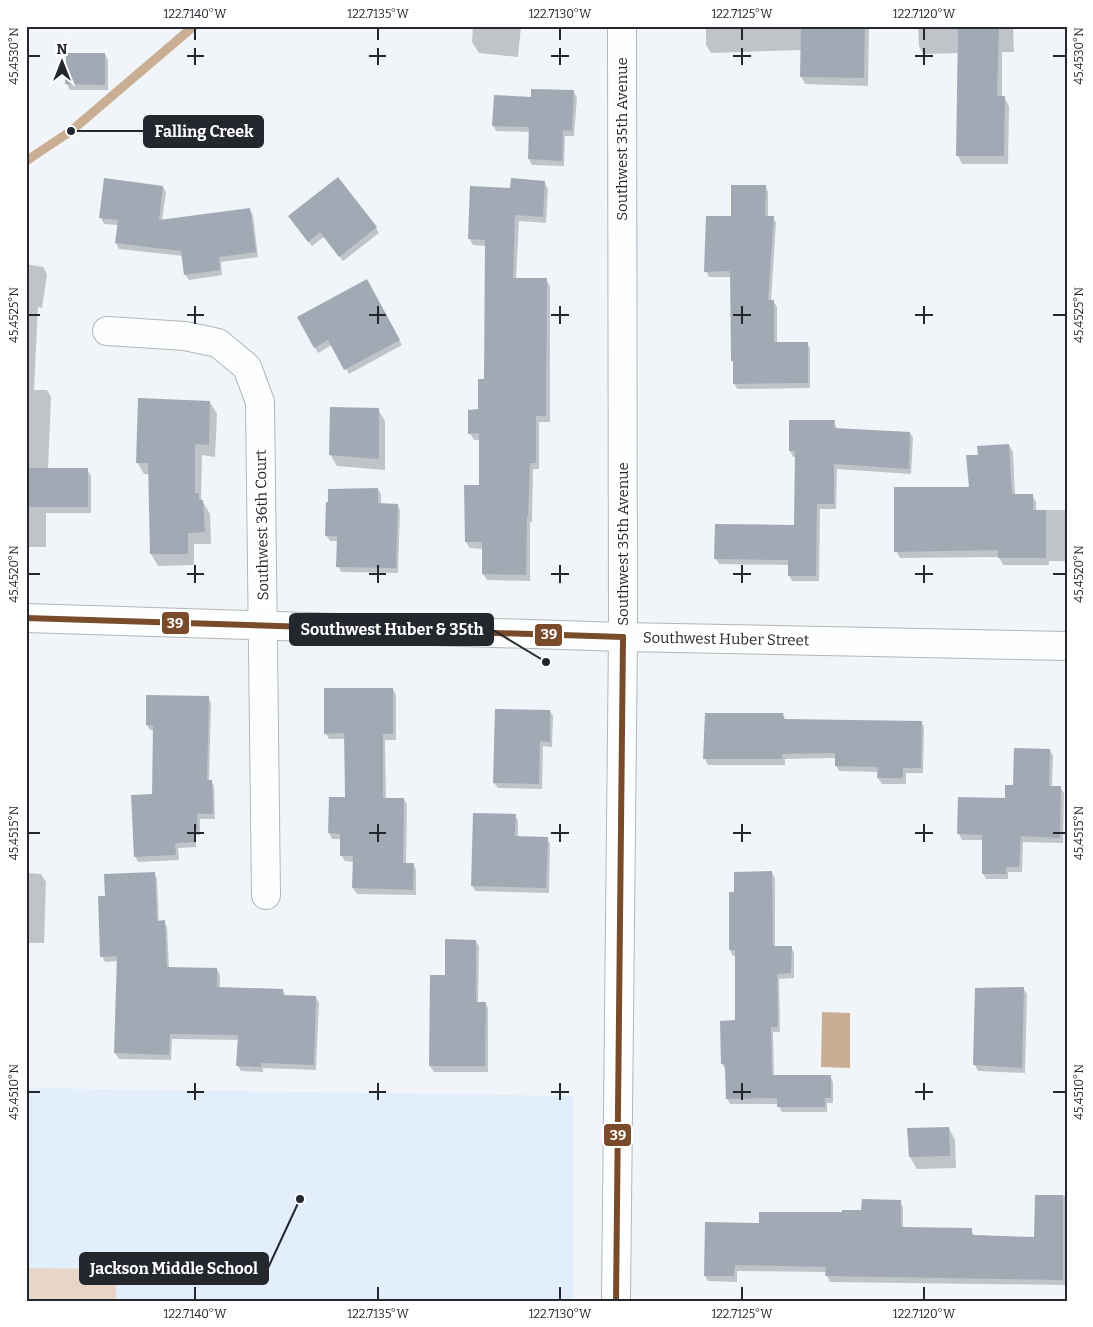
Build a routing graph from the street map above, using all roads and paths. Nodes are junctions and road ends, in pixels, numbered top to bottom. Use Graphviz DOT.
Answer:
graph roads {
  1 [pos="622,26"];
  2 [pos="107,331"];
  3 [pos="26,618"];
  4 [pos="262,625"];
  5 [pos="623,637"];
  6 [pos="1067,646"];
  7 [pos="266,896"];
  8 [pos="616,1301"];
  1 -- 5 [label="street, Southwest 35th Avenue"];
  2 -- 4 [label="street, Southwest 36th Court"];
  3 -- 4 [label="street, Southwest Huber Street"];
  4 -- 5 [label="street, Southwest Huber Street"];
  4 -- 7 [label="street, Southwest 36th Court"];
  5 -- 6 [label="street, Southwest Huber Street"];
  5 -- 8 [label="street, Southwest 35th Avenue"];
}
